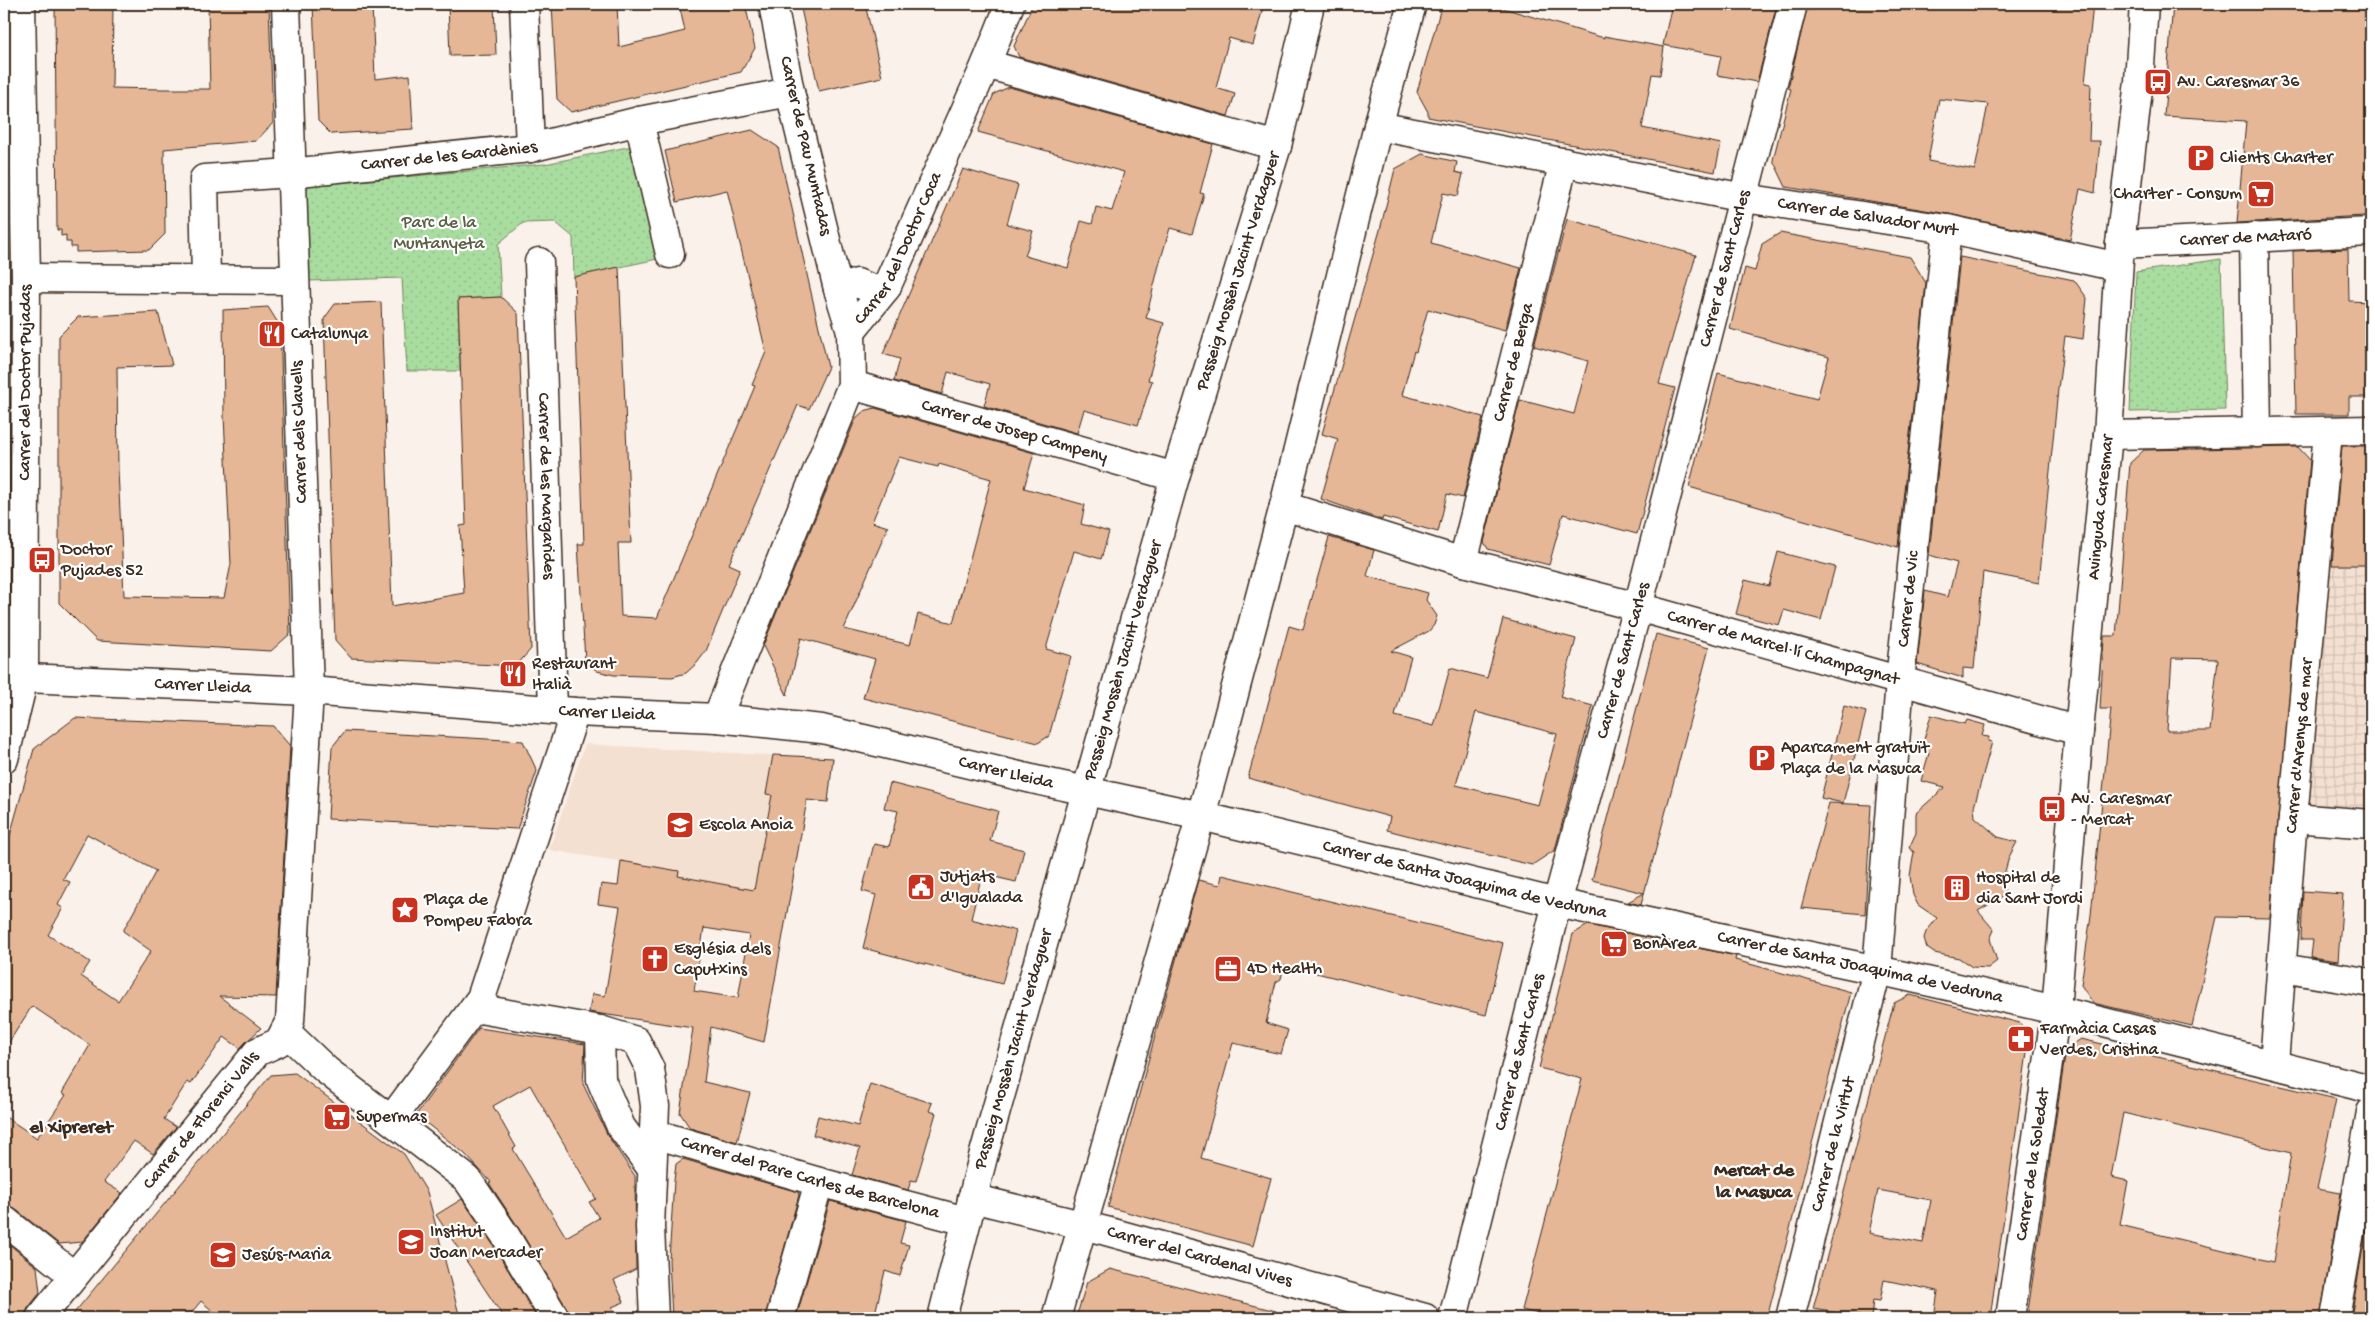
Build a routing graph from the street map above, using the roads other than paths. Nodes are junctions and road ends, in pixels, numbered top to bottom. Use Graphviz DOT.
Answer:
graph roads {
  1 [pos="20,4"];
  2 [pos="286,4"];
  3 [pos="524,4"];
  4 [pos="773,4"];
  5 [pos="1010,4"];
  6 [pos="1310,4"];
  7 [pos="1412,4"];
  8 [pos="1793,4"];
  9 [pos="2144,4"];
  10 [pos="986,64"];
  11 [pos="790,92"];
  12 [pos="639,121"];
  13 [pos="1378,126"];
  14 [pos="1277,146"];
  15 [pos="530,148"];
  16 [pos="1564,162"];
  17 [pos="290,173"];
  18 [pos="1744,198"];
  19 [pos="1947,229"];
  20 [pos="2371,232"];
  21 [pos="2254,237"];
  22 [pos="670,254"];
  23 [pos="2119,255"];
  24 [pos="539,262"];
  25 [pos="26,278"];
  26 [pos="206,279"];
  27 [pos="294,280"];
  28 [pos="886,288"];
  29 [pos="838,289"];
  30 [pos="851,331"];
  31 [pos="852,385"];
  32 [pos="2371,430"];
  33 [pos="2328,432"];
  34 [pos="2257,433"];
  35 [pos="2108,435"];
  36 [pos="1175,477"];
  37 [pos="1284,506"];
  38 [pos="1463,562"];
  39 [pos="1638,607"];
  40 [pos="14,677"];
  41 [pos="1900,681"];
  42 [pos="309,691"];
  43 [pos="564,711"];
  44 [pos="717,718"];
  45 [pos="2079,731"];
  46 [pos="4,759"];
  47 [pos="1086,790"];
  48 [pos="1201,816"];
  49 [pos="2293,818"];
  50 [pos="2371,824"];
  51 [pos="1557,904"];
  52 [pos="2282,968"];
  53 [pos="1877,970"];
  54 [pos="2371,983"];
  55 [pos="474,1008"];
  56 [pos="2056,1010"];
  57 [pos="600,1030"];
  58 [pos="285,1031"];
  59 [pos="2274,1063"];
  60 [pos="2371,1089"];
  61 [pos="2371,1112"];
  62 [pos="391,1120"];
  63 [pos="655,1134"];
  64 [pos="652,1169"];
  65 [pos="819,1182"];
  66 [pos="969,1210"];
  67 [pos="4,1220"];
  68 [pos="1082,1225"];
  69 [pos="74,1276"];
  70 [pos="40,1318"];
  71 [pos="555,1318"];
  72 [pos="654,1318"];
  73 [pos="780,1318"];
  74 [pos="942,1318"];
  75 [pos="1056,1318"];
  76 [pos="1425,1318"];
  77 [pos="1453,1318"];
  78 [pos="1790,1318"];
  79 [pos="2010,1318"];
  80 [pos="2335,1318"];
  1 -- 25 [label="street, Carrer del Doctor Pujadas"];
  2 -- 17 [label="street, Carrer dels Clavells"];
  3 -- 15 [label="street"];
  4 -- 11 [label="street, Carrer de Pau Muntadas"];
  5 -- 10 [label="street, Carrer del Doctor Coca"];
  6 -- 14 [label="street, Passeig Mossèn Jacint Verdaguer"];
  7 -- 13 [label="street"];
  8 -- 18 [label="street, Carrer de Sant Carles"];
  9 -- 23 [label="street, Avinguda Caresmar"];
  10 -- 14 [label="street"];
  10 -- 28 [label="street, Carrer del Doctor Coca"];
  11 -- 12 [label="street, Carrer de les Gardènies"];
  11 -- 29 [label="street, Carrer de Pau Muntadas"];
  12 -- 15 [label="street, Carrer de les Gardènies"];
  12 -- 22 [label="street"];
  13 -- 16 [label="street, Carrer de Salvador Murt"];
  13 -- 37 [label="street"];
  14 -- 36 [label="street, Passeig Mossèn Jacint Verdaguer"];
  15 -- 17 [label="street, Carrer de les Gardènies"];
  16 -- 18 [label="street, Carrer de Salvador Murt"];
  16 -- 38 [label="street, Carrer de Berga"];
  17 -- 26 [label="street, Carrer de les Gardènies"];
  17 -- 27 [label="street, Carrer dels Clavells"];
  18 -- 19 [label="street, Carrer de Salvador Murt"];
  18 -- 39 [label="street, Carrer de Sant Carles"];
  19 -- 23 [label="street, Carrer de Salvador Murt"];
  19 -- 41 [label="street, Carrer de Vic"];
  20 -- 21 [label="street, Carrer de Mataró"];
  21 -- 23 [label="street, Carrer de Mataró"];
  21 -- 34 [label="street"];
  23 -- 35 [label="street, Avinguda Caresmar"];
  24 -- 43 [label="street, Carrer de les Margarides"];
  25 -- 26 [label="street"];
  25 -- 40 [label="street, Carrer del Doctor Pujadas"];
  26 -- 27 [label="street"];
  27 -- 42 [label="street, Carrer dels Clavells"];
  28 -- 29 [label="street"];
  28 -- 30 [label="street, Carrer del Doctor Coca"];
  29 -- 30 [label="street, Carrer de Pau Muntadas"];
  30 -- 31 [label="street, Carrer del Doctor Coca"];
  31 -- 36 [label="street, Carrer de Josep Campeny"];
  31 -- 44 [label="street, Carrer del Doctor Coca"];
  32 -- 33 [label="street"];
  33 -- 34 [label="street"];
  33 -- 49 [label="street, Carrer d'Arenys de mar"];
  34 -- 35 [label="street"];
  35 -- 45 [label="street, Avinguda Caresmar"];
  36 -- 47 [label="street, Passeig Mossèn Jacint Verdaguer"];
  37 -- 38 [label="street, Carrer de Marcel·lí Champagnat"];
  37 -- 48 [label="street"];
  38 -- 39 [label="street, Carrer de Marcel·lí Champagnat"];
  39 -- 41 [label="street, Carrer de Marcel·lí Champagnat"];
  39 -- 51 [label="street, Carrer de Sant Carles"];
  40 -- 42 [label="street, Carrer Lleida"];
  40 -- 46 [label="street, Carrer del Doctor Pujadas"];
  41 -- 45 [label="street, Carrer de Marcel·lí Champagnat"];
  41 -- 53 [label="street, Carrer de Vic"];
  42 -- 43 [label="street, Carrer Lleida"];
  42 -- 58 [label="street"];
  43 -- 44 [label="street, Carrer Lleida"];
  43 -- 55 [label="street, Carrer de les Margarides"];
  44 -- 47 [label="street, Carrer Lleida"];
  45 -- 56 [label="street, Avinguda Caresmar"];
  47 -- 48 [label="street, Carrer Lleida"];
  47 -- 66 [label="street, Passeig Mossèn Jacint Verdaguer"];
  48 -- 51 [label="street, Carrer de Santa Joaquima de Vedruna"];
  48 -- 68 [label="street"];
  49 -- 50 [label="street"];
  49 -- 52 [label="street, Carrer d'Arenys de mar"];
  51 -- 53 [label="street, Carrer de Santa Joaquima de Vedruna"];
  51 -- 77 [label="street, Carrer de Sant Carles"];
  52 -- 54 [label="street"];
  52 -- 59 [label="street, Carrer d'Arenys de mar"];
  53 -- 56 [label="street, Carrer de Santa Joaquima de Vedruna"];
  53 -- 78 [label="street, Carrer de la Virtut"];
  55 -- 57 [label="street"];
  55 -- 62 [label="street, Carrer de les Margarides"];
  56 -- 59 [label="street, Carrer de Santa Joaquima de Vedruna"];
  56 -- 79 [label="street, Carrer de la Soledat"];
  57 -- 63 [label="street"];
  57 -- 64 [label="street"];
  58 -- 62 [label="street"];
  58 -- 69 [label="street, Carrer de Florenci Valls"];
  59 -- 60 [label="street, Carrer de Santa Joaquima de Vedruna"];
  61 -- 80 [label="street"];
  62 -- 71 [label="street"];
  63 -- 64 [label="street"];
  63 -- 65 [label="street, Carrer del Pare Carles de Barcelona"];
  64 -- 72 [label="street"];
  65 -- 66 [label="street, Carrer del Pare Carles de Barcelona"];
  65 -- 73 [label="street"];
  66 -- 68 [label="street, Carrer del Cardenal Vives"];
  66 -- 74 [label="street, Passeig Mossèn Jacint Verdaguer"];
  67 -- 69 [label="street"];
  68 -- 75 [label="street"];
  68 -- 76 [label="street, Carrer del Cardenal Vives"];
  69 -- 70 [label="street, Carrer de Florenci Valls"];
}
